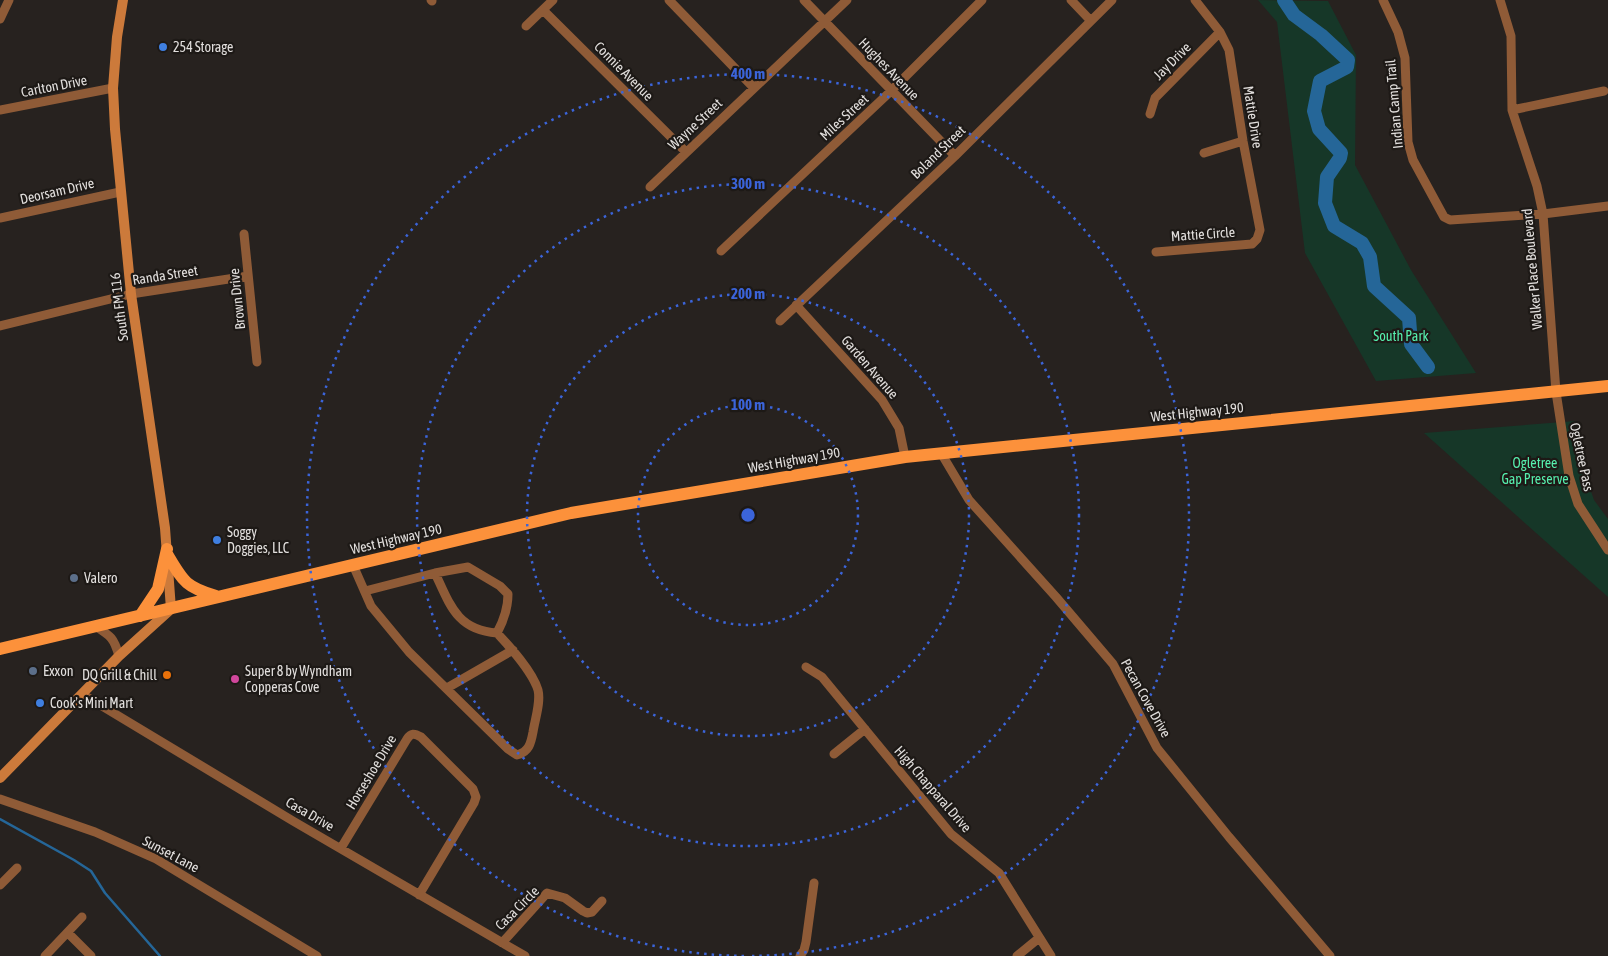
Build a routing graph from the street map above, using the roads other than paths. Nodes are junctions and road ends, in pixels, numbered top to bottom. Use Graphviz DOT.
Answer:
graph roads {
  1 [pos="9,0"];
  2 [pos="123,0"];
  3 [pos="553,0"];
  4 [pos="669,0"];
  5 [pos="804,0"];
  6 [pos="847,0"];
  7 [pos="982,0"];
  8 [pos="1070,0"];
  9 [pos="1112,0"];
  10 [pos="1195,0"];
  11 [pos="1383,0"];
  12 [pos="1500,0"];
  13 [pos="542,10"];
  14 [pos="0,19"];
  15 [pos="1091,21"];
  16 [pos="824,22"];
  17 [pos="526,26"];
  18 [pos="1220,32"];
  19 [pos="113,88"];
  20 [pos="754,88"];
  21 [pos="890,91"];
  22 [pos="1604,91"];
  23 [pos="0,110"];
  24 [pos="1512,110"];
  25 [pos="1150,114"];
  26 [pos="1243,141"];
  27 [pos="686,152"];
  28 [pos="1204,153"];
  29 [pos="955,156"];
  30 [pos="650,186"];
  31 [pos="120,192"];
  32 [pos="1608,206"];
  33 [pos="1543,214"];
  34 [pos="0,218"];
  35 [pos="244,234"];
  36 [pos="1252,244"];
  37 [pos="721,251"];
  38 [pos="1156,252"];
  39 [pos="248,276"];
  40 [pos="131,294"];
  41 [pos="796,305"];
  42 [pos="780,321"];
  43 [pos="0,326"];
  44 [pos="257,362"];
  45 [pos="1608,386"];
  46 [pos="1556,392"];
  47 [pos="941,453"];
  48 [pos="905,457"];
  49 [pos="1608,550"];
  50 [pos="167,552"];
  51 [pos="353,565"];
  52 [pos="435,573"];
  53 [pos="365,591"];
  54 [pos="218,596"];
  55 [pos="171,609"];
  56 [pos="140,616"];
  57 [pos="96,626"];
  58 [pos="497,633"];
  59 [pos="0,649"];
  60 [pos="514,650"];
  61 [pos="120,656"];
  62 [pos="806,667"];
  63 [pos="447,688"];
  64 [pos="82,694"];
  65 [pos="865,730"];
  66 [pos="834,754"];
  67 [pos="0,778"];
  68 [pos="0,798"];
  69 [pos="340,848"];
  70 [pos="17,868"];
  71 [pos="814,883"];
  72 [pos="0,886"];
  73 [pos="419,895"];
  74 [pos="602,901"];
  75 [pos="82,918"];
  76 [pos="68,933"];
  77 [pos="1040,938"];
  78 [pos="502,943"];
  79 [pos="520,955"];
  80 [pos="45,956"];
  81 [pos="90,956"];
  82 [pos="317,956"];
  83 [pos="800,956"];
  84 [pos="1017,956"];
  85 [pos="1051,956"];
  86 [pos="1330,956"];
  1 -- 14 [label="street"];
  2 -- 19 [label="main road, South FM 116"];
  3 -- 13 [label="street"];
  4 -- 20 [label="street"];
  5 -- 16 [label="street, Hughes Avenue"];
  6 -- 16 [label="street, Wayne Street"];
  7 -- 21 [label="street, Miles Street"];
  8 -- 15 [label="street"];
  9 -- 15 [label="street, Boland Street"];
  10 -- 18 [label="street, Mattie Drive"];
  11 -- 33 [label="street, Indian Camp Trail"];
  12 -- 24 [label="street, Walker Place Boulevard"];
  13 -- 17 [label="street"];
  13 -- 27 [label="street, Connie Avenue"];
  15 -- 29 [label="street, Boland Street"];
  16 -- 20 [label="street, Wayne Street"];
  16 -- 21 [label="street, Hughes Avenue"];
  18 -- 25 [label="street, Jay Drive"];
  18 -- 26 [label="street, Mattie Drive"];
  19 -- 23 [label="street, Carlton Drive"];
  19 -- 31 [label="main road, South FM 116"];
  20 -- 27 [label="street, Wayne Street"];
  21 -- 29 [label="street, Hughes Avenue"];
  21 -- 37 [label="street, Miles Street"];
  22 -- 24 [label="street"];
  24 -- 33 [label="street, Walker Place Boulevard"];
  26 -- 28 [label="street"];
  26 -- 36 [label="street, Mattie Drive"];
  27 -- 30 [label="street, Wayne Street"];
  29 -- 41 [label="street, Boland Street"];
  31 -- 34 [label="street, Deorsam Drive"];
  31 -- 40 [label="main road, South FM 116"];
  32 -- 33 [label="street, Indian Camp Trail"];
  33 -- 46 [label="street, Walker Place Boulevard"];
  35 -- 39 [label="street, Brown Drive"];
  36 -- 38 [label="street, Mattie Circle"];
  39 -- 40 [label="street, Randa Street"];
  39 -- 44 [label="street, Brown Drive"];
  40 -- 43 [label="street, Randa Street"];
  40 -- 50 [label="main road, South FM 116"];
  41 -- 42 [label="street, Boland Street"];
  41 -- 48 [label="street, Garden Avenue"];
  45 -- 46 [label="main road, West Highway 190"];
  46 -- 47 [label="main road, West Highway 190"];
  46 -- 49 [label="street, Ogletree Pass"];
  47 -- 48 [label="main road, West Highway 190"];
  47 -- 86 [label="street, Pecan Cove Drive"];
  48 -- 51 [label="main road, West Highway 190"];
  50 -- 54 [label="main road"];
  50 -- 55 [label="main road, South FM 116"];
  50 -- 56 [label="main road"];
  51 -- 53 [label="street"];
  51 -- 54 [label="main road, West Highway 190"];
  52 -- 53 [label="street"];
  52 -- 58 [label="street"];
  52 -- 58 [label="street"];
  53 -- 63 [label="street"];
  54 -- 55 [label="main road, West Highway 190"];
  55 -- 56 [label="main road, West Highway 190"];
  55 -- 61 [label="main road"];
  56 -- 57 [label="main road, West Highway 190"];
  57 -- 59 [label="main road, West Highway 190"];
  57 -- 61 [label="street"];
  58 -- 60 [label="street"];
  60 -- 63 [label="street"];
  60 -- 63 [label="street"];
  61 -- 64 [label="main road"];
  62 -- 65 [label="street, High Chapparal Drive"];
  64 -- 67 [label="main road"];
  64 -- 69 [label="street, Casa Drive"];
  65 -- 66 [label="street"];
  65 -- 77 [label="street, High Chapparal Drive"];
  68 -- 82 [label="street, Sunset Lane"];
  69 -- 73 [label="street, Casa Drive"];
  69 -- 73 [label="street, Horseshoe Drive"];
  70 -- 72 [label="street"];
  71 -- 83 [label="street"];
  73 -- 78 [label="street, Casa Drive"];
  74 -- 78 [label="street, Casa Circle"];
  75 -- 76 [label="street"];
  76 -- 80 [label="street"];
  76 -- 81 [label="street"];
  77 -- 84 [label="street"];
  77 -- 85 [label="street, High Chapparal Drive"];
  78 -- 79 [label="street, Casa Drive"];
}
